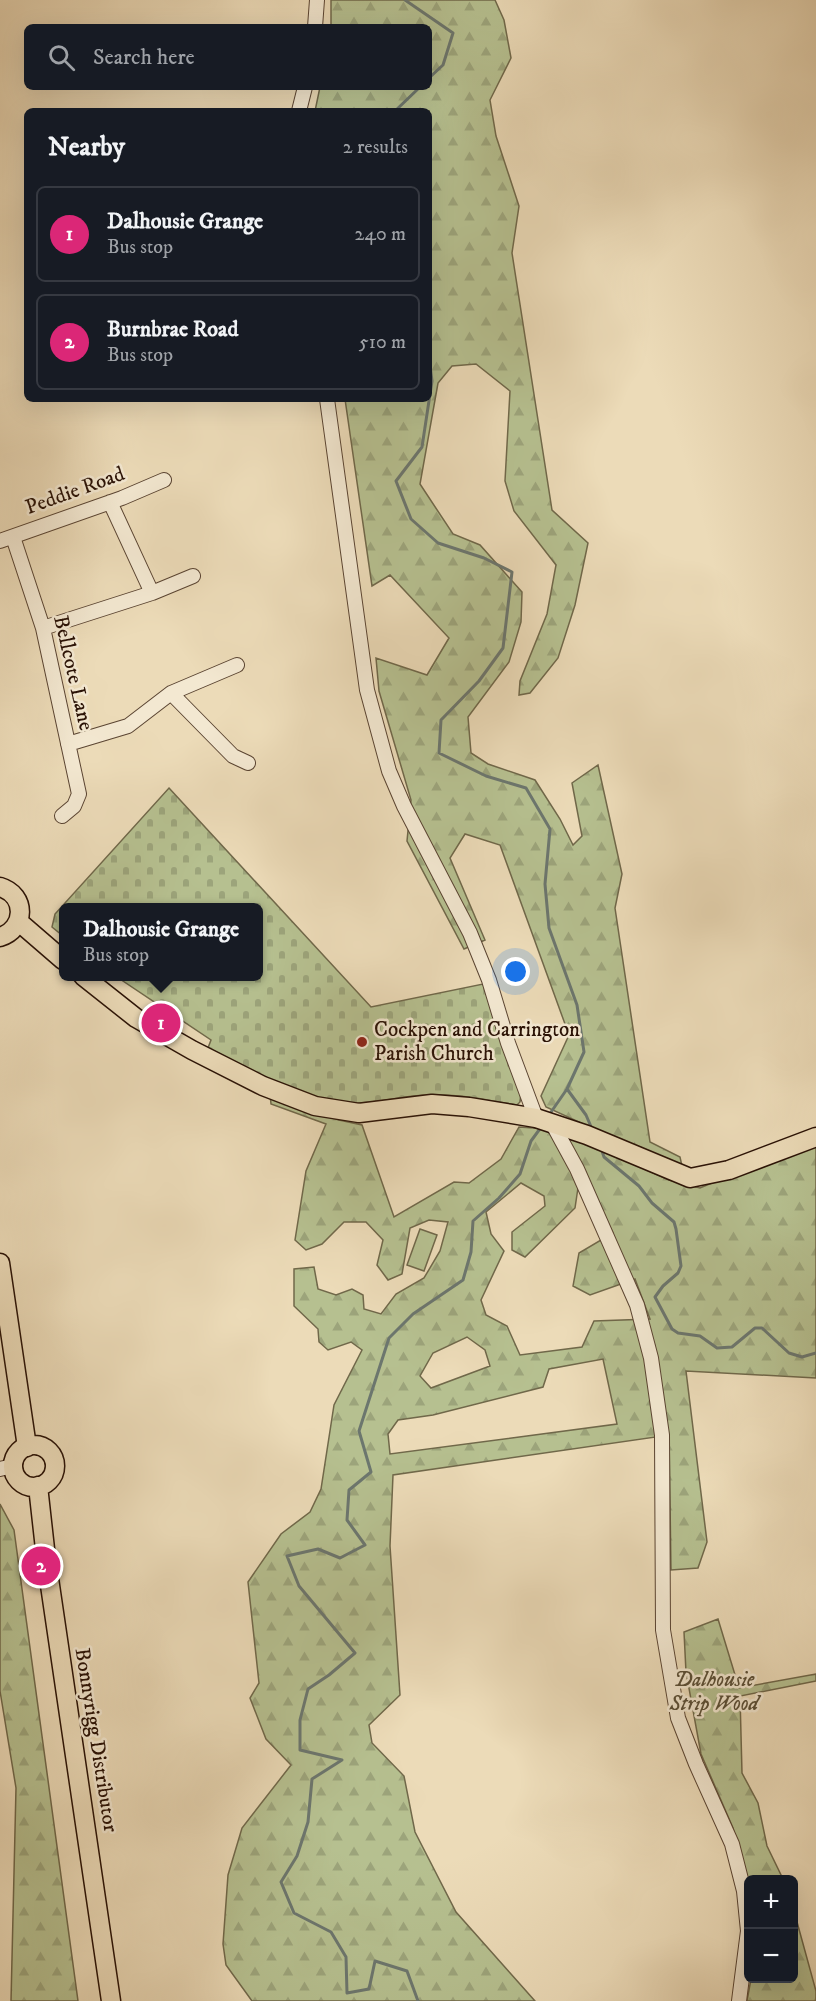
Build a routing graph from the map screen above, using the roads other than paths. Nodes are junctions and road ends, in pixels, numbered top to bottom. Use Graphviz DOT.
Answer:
graph roads {
  1 [pos="317,0"];
  2 [pos="315,24"];
  3 [pos="304,90"];
  4 [pos="300,108"];
  5 [pos="327,402"];
  6 [pos="164,480"];
  7 [pos="110,502"];
  8 [pos="6,539"];
  9 [pos="193,576"];
  10 [pos="152,593"];
  11 [pos="43,628"];
  12 [pos="237,665"];
  13 [pos="171,693"];
  14 [pos="68,744"];
  15 [pos="248,763"];
  16 [pos="62,816"];
  17 [pos="0,887"];
  18 [pos="18,922"];
  19 [pos="0,938"];
  20 [pos="59,957"];
  21 [pos="89,981"];
  22 [pos="544,1120"];
  23 [pos="816,1137"];
  24 [pos="0,1263"];
  25 [pos="27,1447"];
  26 [pos="7,1467"];
  27 [pos="38,1486"];
  28 [pos="111,2001"];
  29 [pos="739,2001"];
  1 -- 2 [label="street"];
  3 -- 4 [label="street"];
  5 -- 22 [label="street"];
  6 -- 7 [label="street, Peddie Road"];
  7 -- 8 [label="street, Peddie Road"];
  7 -- 10 [label="street"];
  8 -- 11 [label="street, Bellcote Lane"];
  9 -- 10 [label="street"];
  10 -- 11 [label="street"];
  11 -- 14 [label="street, Bellcote Lane"];
  12 -- 13 [label="street"];
  13 -- 14 [label="street"];
  13 -- 15 [label="street"];
  14 -- 16 [label="street, Bellcote Lane"];
  17 -- 18 [label="main road"];
  18 -- 19 [label="main road"];
  18 -- 20 [label="main road"];
  21 -- 22 [label="main road"];
  22 -- 23 [label="main road"];
  22 -- 29 [label="street"];
  24 -- 25 [label="main road"];
  25 -- 26 [label="main road"];
  25 -- 27 [label="main road"];
  26 -- 27 [label="main road"];
  27 -- 28 [label="main road, Bonnyrigg Distributor"];
}
